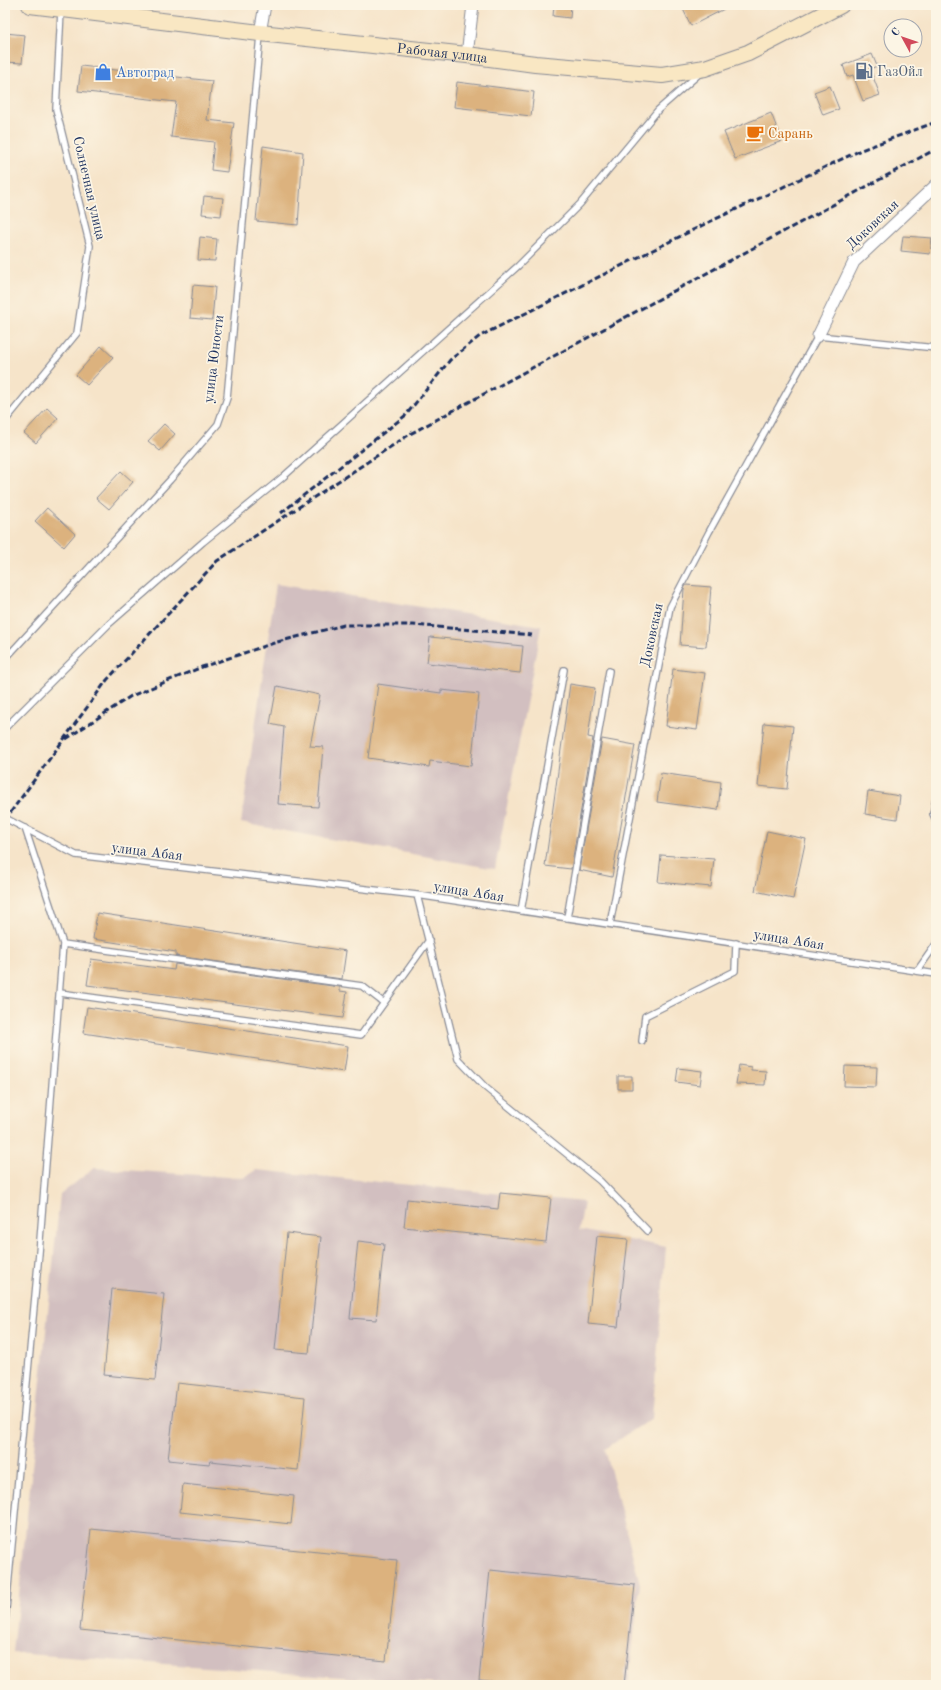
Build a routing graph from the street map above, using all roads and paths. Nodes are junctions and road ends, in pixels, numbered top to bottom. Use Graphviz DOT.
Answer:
graph roads {
  1 [pos="30,5"];
  2 [pos="265,5"];
  3 [pos="473,5"];
  4 [pos="841,5"];
  5 [pos="62,9"];
  6 [pos="118,10"];
  7 [pos="260,34"];
  8 [pos="467,55"];
  9 [pos="705,68"];
  10 [pos="936,185"];
  11 [pos="818,336"];
  12 [pos="936,348"];
  13 [pos="5,421"];
  14 [pos="5,659"];
  15 [pos="564,670"];
  16 [pos="609,671"];
  17 [pos="5,728"];
  18 [pos="936,799"];
  19 [pos="5,818"];
  20 [pos="936,820"];
  21 [pos="25,828"];
  22 [pos="418,895"];
  23 [pos="521,911"];
  24 [pos="567,918"];
  25 [pos="610,924"];
  26 [pos="429,940"];
  27 [pos="63,944"];
  28 [pos="736,944"];
  29 [pos="936,944"];
  30 [pos="917,971"];
  31 [pos="936,974"];
  32 [pos="60,993"];
  33 [pos="384,1003"];
  34 [pos="642,1041"];
  35 [pos="648,1231"];
  36 [pos="5,1620"];
  1 -- 5 [label="main road, Рабочая улица"];
  2 -- 7 [label="street, улица Юности"];
  3 -- 8 [label="street"];
  4 -- 9 [label="main road, Рабочая улица"];
  5 -- 6 [label="main road, Рабочая улица"];
  5 -- 13 [label="lane, Солнечная улица"];
  6 -- 7 [label="main road, Рабочая улица"];
  7 -- 8 [label="main road, Рабочая улица"];
  7 -- 14 [label="lane, улица Юности"];
  8 -- 9 [label="main road, Рабочая улица"];
  9 -- 17 [label="lane"];
  10 -- 11 [label="street, Доковская"];
  11 -- 12 [label="lane"];
  11 -- 25 [label="lane, Доковская"];
  15 -- 23 [label="lane"];
  16 -- 24 [label="lane"];
  18 -- 20 [label="lane"];
  19 -- 21 [label="lane, улица Абая"];
  21 -- 22 [label="lane, улица Абая"];
  21 -- 27 [label="lane"];
  22 -- 23 [label="lane, улица Абая"];
  22 -- 26 [label="lane"];
  23 -- 24 [label="lane, улица Абая"];
  24 -- 25 [label="lane, улица Абая"];
  25 -- 28 [label="lane, улица Абая"];
  26 -- 33 [label="lane"];
  26 -- 35 [label="lane"];
  27 -- 32 [label="lane"];
  27 -- 33 [label="lane"];
  28 -- 30 [label="lane, улица Абая"];
  28 -- 34 [label="lane"];
  29 -- 30 [label="lane"];
  30 -- 31 [label="lane, улица Абая"];
  32 -- 33 [label="lane"];
  32 -- 36 [label="lane"];
}
